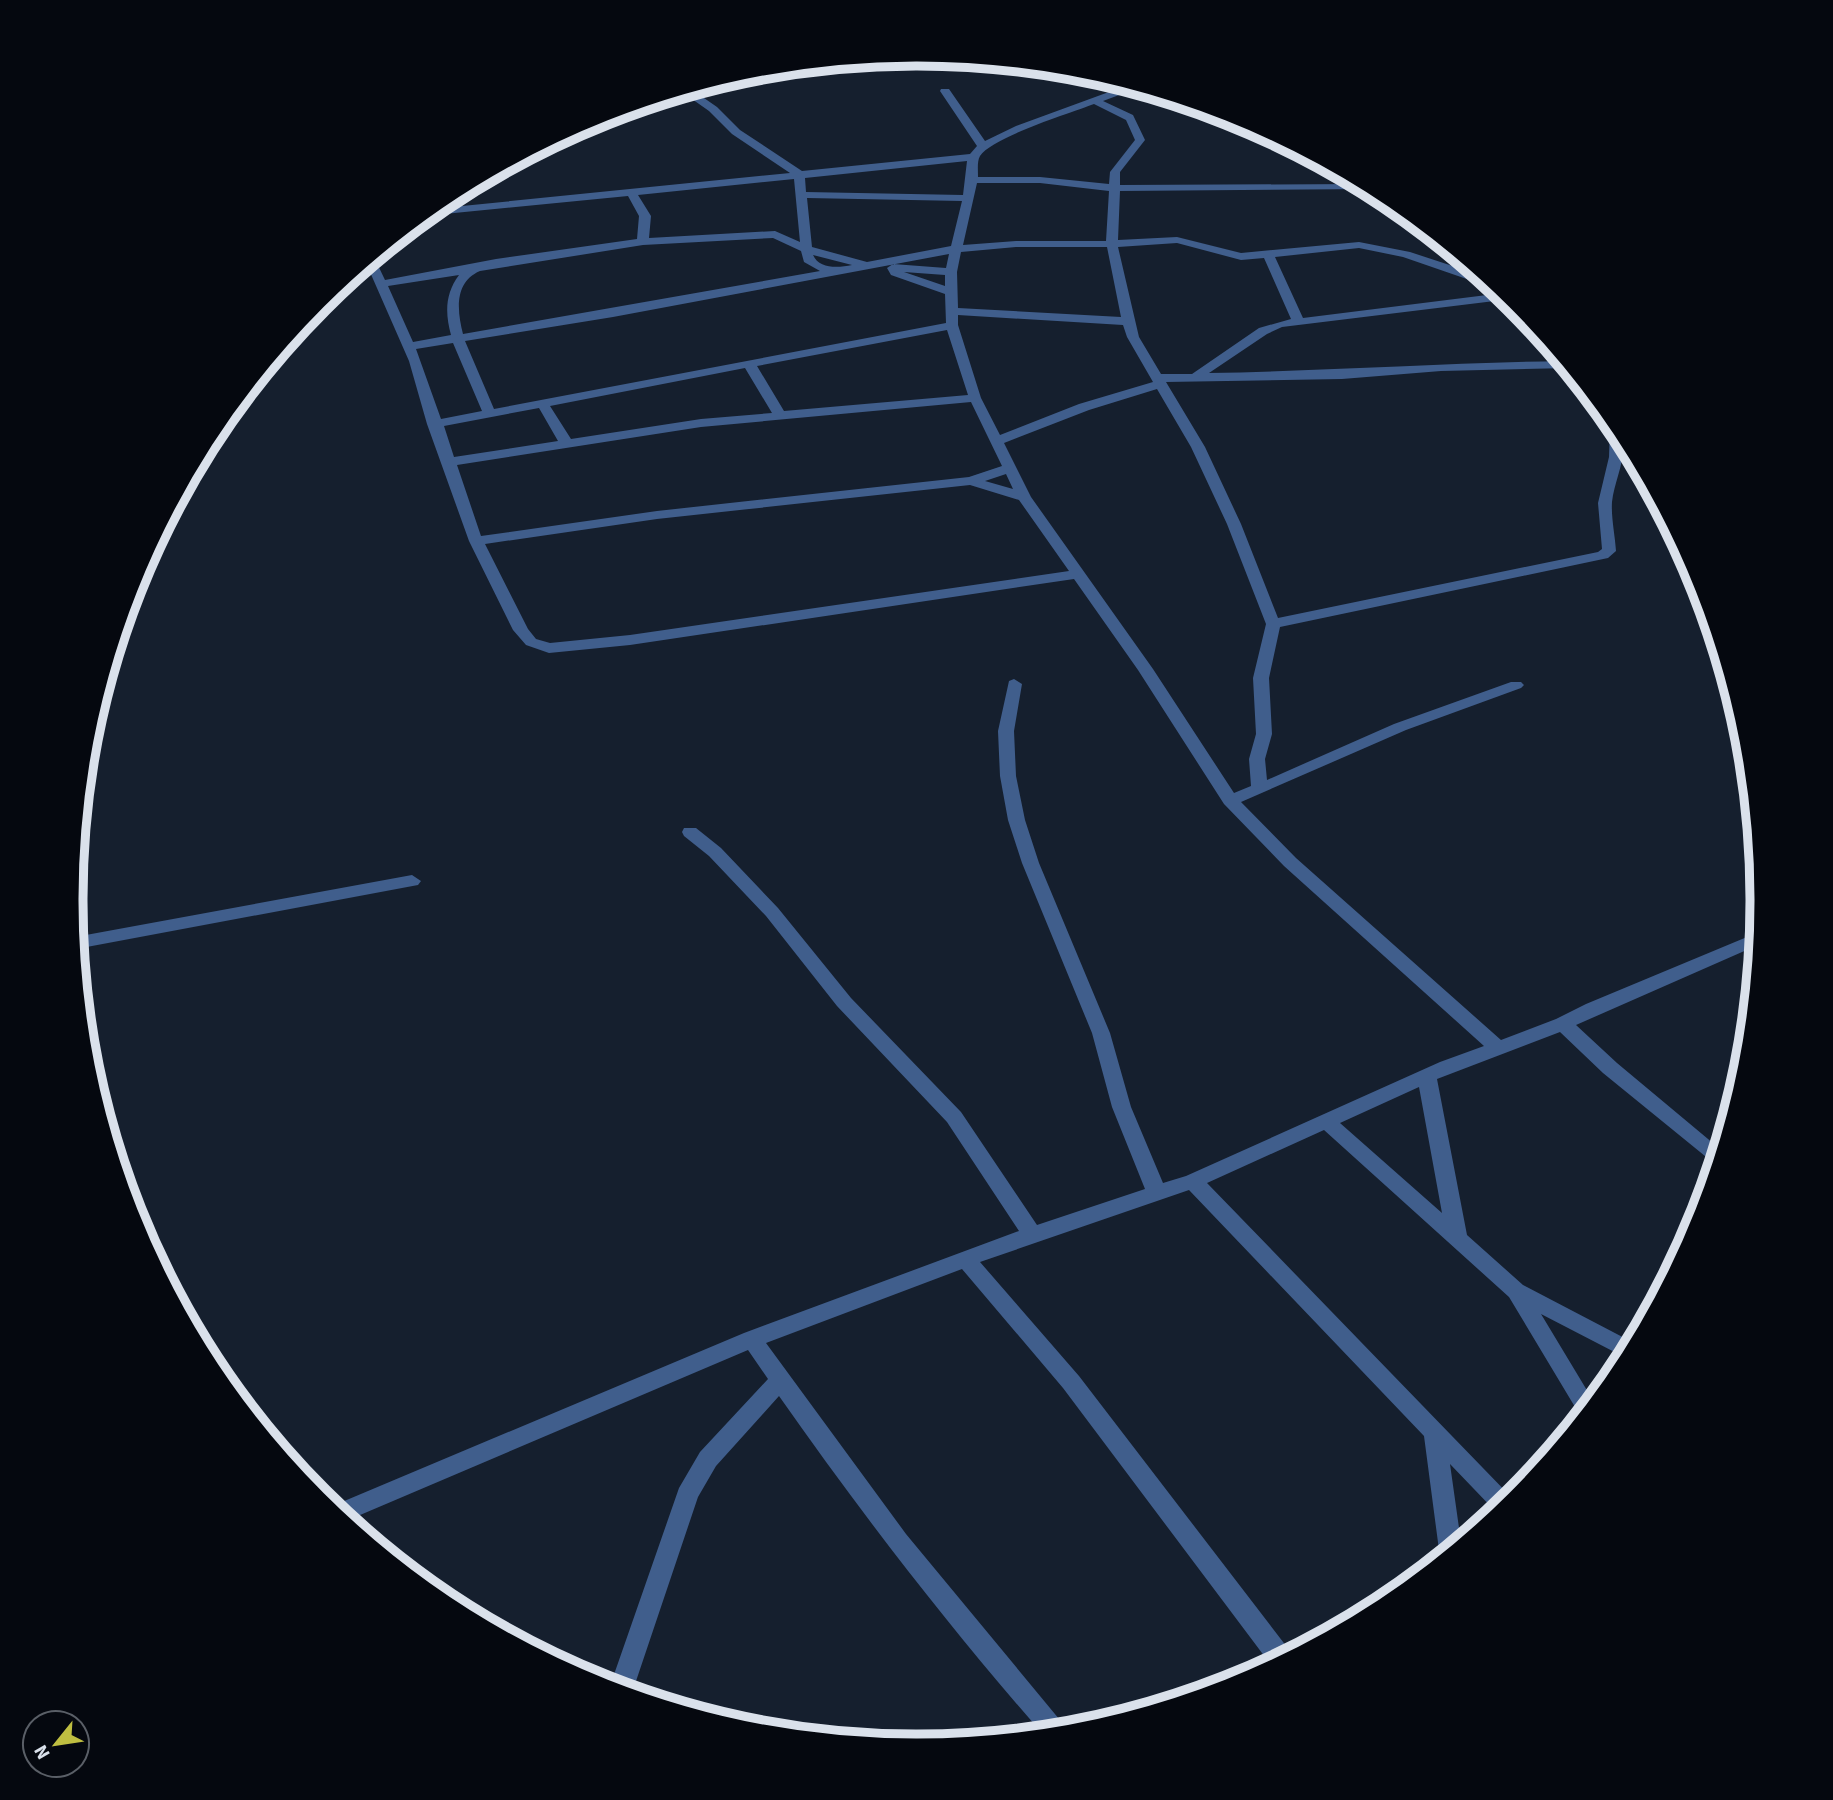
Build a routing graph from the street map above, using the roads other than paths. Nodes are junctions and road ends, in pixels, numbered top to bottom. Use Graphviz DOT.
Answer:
graph roads {
  1 [pos="945,91"];
  2 [pos="1117,92"];
  3 [pos="696,97"];
  4 [pos="1093,100"];
  5 [pos="983,146"];
  6 [pos="973,157"];
  7 [pos="799,174"];
  8 [pos="972,180"];
  9 [pos="881,181"];
  10 [pos="1348,187"];
  11 [pos="1116,188"];
  12 [pos="631,192"];
  13 [pos="800,195"];
  14 [pos="966,198"];
  15 [pos="448,211"];
  16 [pos="643,242"];
  17 [pos="1112,244"];
  18 [pos="956,249"];
  19 [pos="808,250"];
  20 [pos="1268,255"];
  21 [pos="874,266"];
  22 [pos="374,268"];
  23 [pos="472,269"];
  24 [pos="838,272"];
  25 [pos="951,272"];
  26 [pos="1470,276"];
  27 [pos="381,284"];
  28 [pos="951,292"];
  29 [pos="1492,298"];
  30 [pos="953,310"];
  31 [pos="1126,321"];
  32 [pos="1298,321"];
  33 [pos="953,325"];
  34 [pos="457,338"];
  35 [pos="409,346"];
  36 [pos="748,364"];
  37 [pos="1555,365"];
  38 [pos="1198,376"];
  39 [pos="1162,386"];
  40 [pos="975,397"];
  41 [pos="543,404"];
  42 [pos="490,414"];
  43 [pos="780,415"];
  44 [pos="434,425"];
  45 [pos="998,441"];
  46 [pos="567,444"];
  47 [pos="1616,447"];
  48 [pos="447,462"];
  49 [pos="1011,468"];
  50 [pos="971,481"];
  51 [pos="1024,497"];
  52 [pos="476,541"];
  53 [pos="1080,574"];
  54 [pos="1273,624"];
  55 [pos="1014,684"];
  56 [pos="1516,685"];
  57 [pos="1259,789"];
  58 [pos="1230,800"];
  59 [pos="690,832"];
  60 [pos="412,881"];
  61 [pos="85,941"];
  62 [pos="1748,942"];
  63 [pos="1563,1024"];
  64 [pos="1497,1047"];
  65 [pos="1427,1076"];
  66 [pos="1327,1122"];
  67 [pos="1711,1152"];
  68 [pos="1193,1181"];
  69 [pos="1157,1193"];
  70 [pos="1032,1234"];
  71 [pos="1457,1238"];
  72 [pos="965,1258"];
  73 [pos="1516,1291"];
  74 [pos="752,1339"];
  75 [pos="1620,1346"];
  76 [pos="780,1380"];
  77 [pos="1582,1402"];
  78 [pos="1434,1430"];
  79 [pos="1497,1497"];
  80 [pos="349,1510"];
  81 [pos="1450,1540"];
  82 [pos="1276,1652"];
  83 [pos="624,1680"];
  84 [pos="1049,1722"];
  1 -- 5 [label="street"];
  2 -- 4 [label="street"];
  3 -- 7 [label="street"];
  4 -- 5 [label="street"];
  4 -- 11 [label="street"];
  5 -- 6 [label="street"];
  6 -- 8 [label="street"];
  6 -- 9 [label="street"];
  7 -- 9 [label="street"];
  7 -- 12 [label="street"];
  7 -- 13 [label="street"];
  8 -- 11 [label="street"];
  8 -- 14 [label="street"];
  9 -- 13 [label="street"];
  9 -- 14 [label="street"];
  10 -- 11 [label="street"];
  11 -- 17 [label="street"];
  12 -- 15 [label="street"];
  12 -- 16 [label="street"];
  13 -- 19 [label="street"];
  14 -- 18 [label="street"];
  16 -- 19 [label="street"];
  16 -- 23 [label="street"];
  17 -- 18 [label="street"];
  17 -- 20 [label="street"];
  17 -- 31 [label="street"];
  18 -- 21 [label="street"];
  18 -- 25 [label="street"];
  19 -- 21 [label="street"];
  19 -- 24 [label="street"];
  20 -- 26 [label="street"];
  20 -- 32 [label="street"];
  21 -- 24 [label="street"];
  21 -- 25 [label="street"];
  21 -- 28 [label="street"];
  22 -- 27 [label="street"];
  23 -- 27 [label="street"];
  23 -- 34 [label="street"];
  24 -- 34 [label="street"];
  25 -- 28 [label="street"];
  27 -- 35 [label="street"];
  28 -- 30 [label="street"];
  29 -- 32 [label="street"];
  30 -- 31 [label="street"];
  30 -- 33 [label="street"];
  31 -- 39 [label="street"];
  32 -- 38 [label="street"];
  33 -- 36 [label="street"];
  33 -- 40 [label="street"];
  34 -- 35 [label="street"];
  34 -- 42 [label="street"];
  35 -- 44 [label="street"];
  36 -- 41 [label="street"];
  36 -- 43 [label="street"];
  37 -- 38 [label="street"];
  38 -- 39 [label="street"];
  39 -- 45 [label="street"];
  39 -- 54 [label="street"];
  40 -- 43 [label="street"];
  40 -- 45 [label="street"];
  41 -- 42 [label="street"];
  41 -- 46 [label="street"];
  42 -- 44 [label="street"];
  43 -- 46 [label="street"];
  44 -- 48 [label="street"];
  45 -- 49 [label="street"];
  46 -- 48 [label="street"];
  47 -- 54 [label="street"];
  48 -- 52 [label="street"];
  49 -- 50 [label="street"];
  49 -- 51 [label="street"];
  50 -- 51 [label="street"];
  50 -- 52 [label="street"];
  51 -- 53 [label="street"];
  52 -- 53 [label="street"];
  53 -- 58 [label="street"];
  54 -- 57 [label="street"];
  55 -- 69 [label="street"];
  56 -- 57 [label="street"];
  57 -- 58 [label="street"];
  58 -- 64 [label="street"];
  59 -- 70 [label="street"];
  60 -- 61 [label="street"];
  62 -- 63 [label="street"];
  63 -- 64 [label="street"];
  63 -- 67 [label="street"];
  64 -- 65 [label="street"];
  65 -- 66 [label="street"];
  65 -- 71 [label="street"];
  66 -- 68 [label="street"];
  66 -- 71 [label="street"];
  68 -- 69 [label="street"];
  68 -- 78 [label="street"];
  69 -- 70 [label="street"];
  70 -- 72 [label="street"];
  71 -- 73 [label="street"];
  72 -- 74 [label="street"];
  72 -- 82 [label="street"];
  73 -- 75 [label="street"];
  73 -- 77 [label="street"];
  74 -- 76 [label="street"];
  74 -- 80 [label="street"];
  76 -- 83 [label="street"];
  76 -- 84 [label="street"];
  78 -- 79 [label="street"];
  78 -- 81 [label="street"];
}
